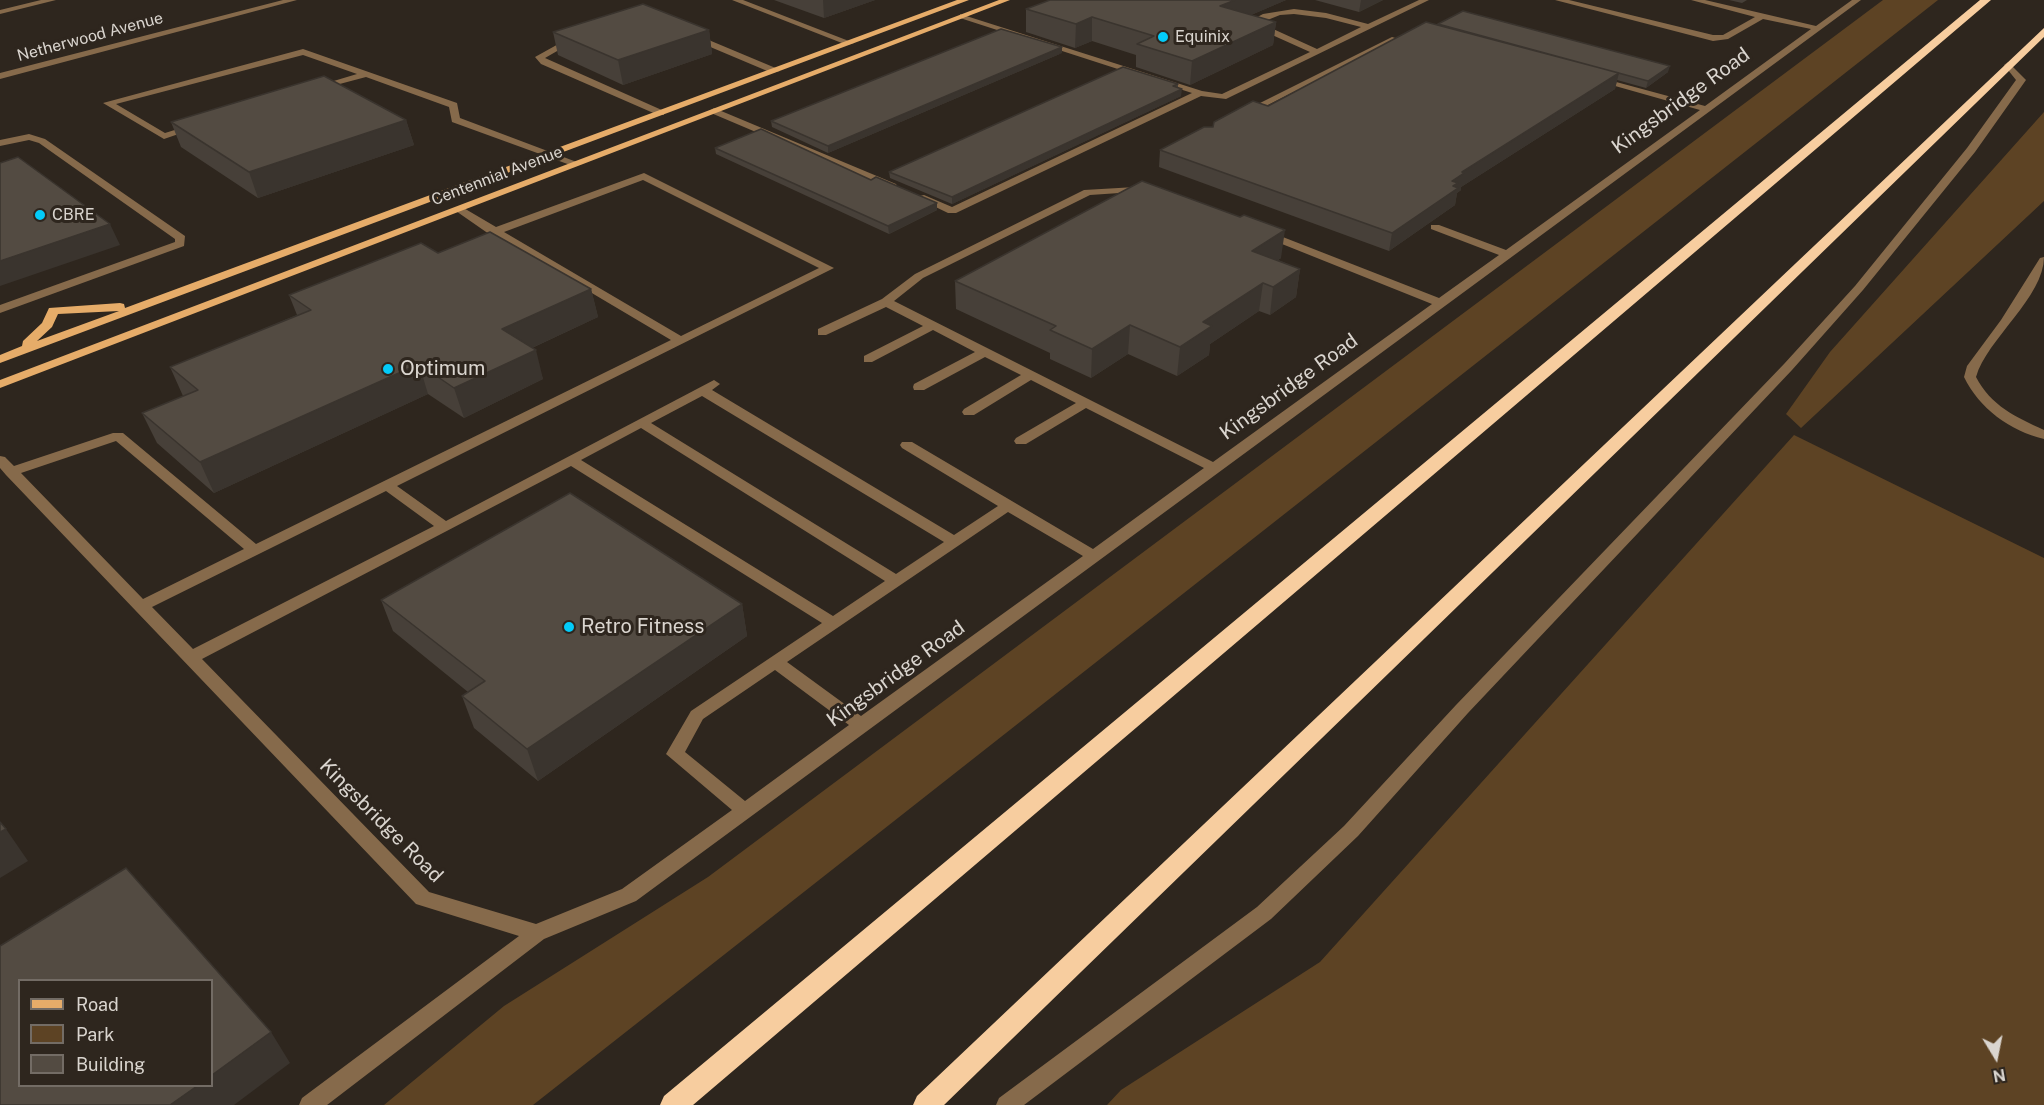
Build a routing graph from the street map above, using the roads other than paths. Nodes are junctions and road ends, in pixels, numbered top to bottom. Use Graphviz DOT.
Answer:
graph roads {
  1 [pos="52,0"];
  2 [pos="293,0"];
  3 [pos="736,0"];
  4 [pos="965,0"];
  5 [pos="1006,0"];
  6 [pos="1425,0"];
  7 [pos="1559,0"];
  8 [pos="1695,0"];
  9 [pos="1857,0"];
  10 [pos="1986,0"];
  11 [pos="0,12"];
  12 [pos="963,16"];
  13 [pos="1762,16"];
  14 [pos="1369,27"];
  15 [pos="1816,28"];
  16 [pos="1004,30"];
  17 [pos="2044,31"];
  18 [pos="687,34"];
  19 [pos="993,34"];
  20 [pos="1406,34"];
  21 [pos="586,36"];
  22 [pos="850,43"];
  23 [pos="1317,52"];
  24 [pos="2008,65"];
  25 [pos="775,70"];
  26 [pos="363,75"];
  27 [pos="0,76"];
  28 [pos="1591,77"];
  29 [pos="308,92"];
  30 [pos="1200,93"];
  31 [pos="1706,109"];
  32 [pos="714,111"];
  33 [pos="661,113"];
  34 [pos="1237,117"];
  35 [pos="208,123"];
  36 [pos="766,124"];
  37 [pos="756,129"];
  38 [pos="0,142"];
  39 [pos="552,153"];
  40 [pos="577,164"];
  41 [pos="1156,190"];
  42 [pos="458,209"];
  43 [pos="1436,227"];
  44 [pos="1254,229"];
  45 [pos="493,232"];
  46 [pos="1506,254"];
  47 [pos="2044,260"];
  48 [pos="37,296"];
  49 [pos="150,302"];
  50 [pos="886,303"];
  51 [pos="1440,303"];
  52 [pos="0,309"];
  53 [pos="53,311"];
  54 [pos="932,326"];
  55 [pos="822,332"];
  56 [pos="681,341"];
  57 [pos="985,352"];
  58 [pos="5,358"];
  59 [pos="868,359"];
  60 [pos="1030,375"];
  61 [pos="0,384"];
  62 [pos="919,387"];
  63 [pos="1085,403"];
  64 [pos="969,412"];
  65 [pos="641,423"];
  66 [pos="2044,435"];
  67 [pos="1021,441"];
  68 [pos="907,446"];
  69 [pos="0,460"];
  70 [pos="572,460"];
  71 [pos="1214,468"];
  72 [pos="11,472"];
  73 [pos="386,485"];
  74 [pos="1008,506"];
  75 [pos="445,527"];
  76 [pos="954,542"];
  77 [pos="254,550"];
  78 [pos="1093,556"];
  79 [pos="896,581"];
  80 [pos="141,606"];
  81 [pos="833,623"];
  82 [pos="191,657"];
  83 [pos="775,662"];
  84 [pos="861,725"];
  85 [pos="745,811"];
  86 [pos="537,933"];
  87 [pos="310,1105"];
  88 [pos="673,1105"];
  89 [pos="926,1105"];
  90 [pos="1007,1105"];
  1 -- 11 [label="street"];
  2 -- 27 [label="street, Netherwood Avenue"];
  3 -- 22 [label="street"];
  4 -- 22 [label="main road, Centennial Avenue"];
  5 -- 12 [label="main road, Centennial Avenue"];
  6 -- 14 [label="street"];
  7 -- 13 [label="street"];
  8 -- 13 [label="street"];
  9 -- 15 [label="street, Kingsbridge Road"];
  10 -- 88 [label="highway"];
  12 -- 16 [label="street"];
  12 -- 32 [label="main road, Centennial Avenue"];
  13 -- 15 [label="street"];
  14 -- 23 [label="street"];
  14 -- 23 [label="street"];
  15 -- 31 [label="street, Kingsbridge Road"];
  16 -- 19 [label="street"];
  16 -- 30 [label="street"];
  17 -- 24 [label="highway"];
  18 -- 25 [label="street"];
  20 -- 34 [label="street"];
  21 -- 33 [label="street"];
  22 -- 25 [label="main road, Centennial Avenue"];
  23 -- 30 [label="street"];
  24 -- 89 [label="highway"];
  24 -- 90 [label="street"];
  25 -- 33 [label="main road, Centennial Avenue"];
  26 -- 29 [label="street"];
  26 -- 35 [label="street"];
  26 -- 39 [label="street"];
  28 -- 31 [label="street"];
  30 -- 37 [label="street"];
  31 -- 46 [label="street, Kingsbridge Road"];
  32 -- 37 [label="street"];
  32 -- 40 [label="main road, Centennial Avenue"];
  33 -- 39 [label="main road, Centennial Avenue"];
  36 -- 37 [label="street"];
  38 -- 48 [label="street"];
  39 -- 40 [label="street"];
  39 -- 49 [label="main road, Centennial Avenue"];
  40 -- 42 [label="main road, Centennial Avenue"];
  41 -- 50 [label="street"];
  42 -- 45 [label="street"];
  42 -- 61 [label="main road, Centennial Avenue"];
  43 -- 46 [label="street"];
  44 -- 51 [label="street"];
  45 -- 56 [label="street"];
  45 -- 56 [label="street"];
  46 -- 51 [label="street, Kingsbridge Road"];
  47 -- 66 [label="street"];
  48 -- 52 [label="street"];
  48 -- 53 [label="street"];
  49 -- 53 [label="main road"];
  49 -- 58 [label="main road, Centennial Avenue"];
  50 -- 54 [label="street"];
  50 -- 55 [label="street"];
  51 -- 71 [label="street, Kingsbridge Road"];
  53 -- 58 [label="main road"];
  54 -- 57 [label="street"];
  54 -- 59 [label="street"];
  56 -- 73 [label="street"];
  57 -- 60 [label="street"];
  57 -- 62 [label="street"];
  60 -- 63 [label="street"];
  60 -- 64 [label="street"];
  63 -- 67 [label="street"];
  63 -- 71 [label="street"];
  65 -- 70 [label="street"];
  65 -- 76 [label="street"];
  65 -- 79 [label="street"];
  68 -- 74 [label="street"];
  69 -- 72 [label="street, Kingsbridge Road"];
  70 -- 75 [label="street"];
  70 -- 81 [label="street"];
  71 -- 78 [label="street, Kingsbridge Road"];
  72 -- 77 [label="street"];
  72 -- 80 [label="street, Kingsbridge Road"];
  73 -- 75 [label="street"];
  73 -- 77 [label="street"];
  74 -- 76 [label="street"];
  74 -- 78 [label="street"];
  75 -- 82 [label="street"];
  76 -- 79 [label="street"];
  77 -- 80 [label="street"];
  78 -- 84 [label="street, Kingsbridge Road"];
  79 -- 81 [label="street"];
  80 -- 82 [label="street, Kingsbridge Road"];
  81 -- 83 [label="street"];
  82 -- 86 [label="street, Kingsbridge Road"];
  83 -- 84 [label="street"];
  83 -- 85 [label="street"];
  84 -- 85 [label="street, Kingsbridge Road"];
  85 -- 86 [label="street, Kingsbridge Road"];
  86 -- 87 [label="street"];
}
